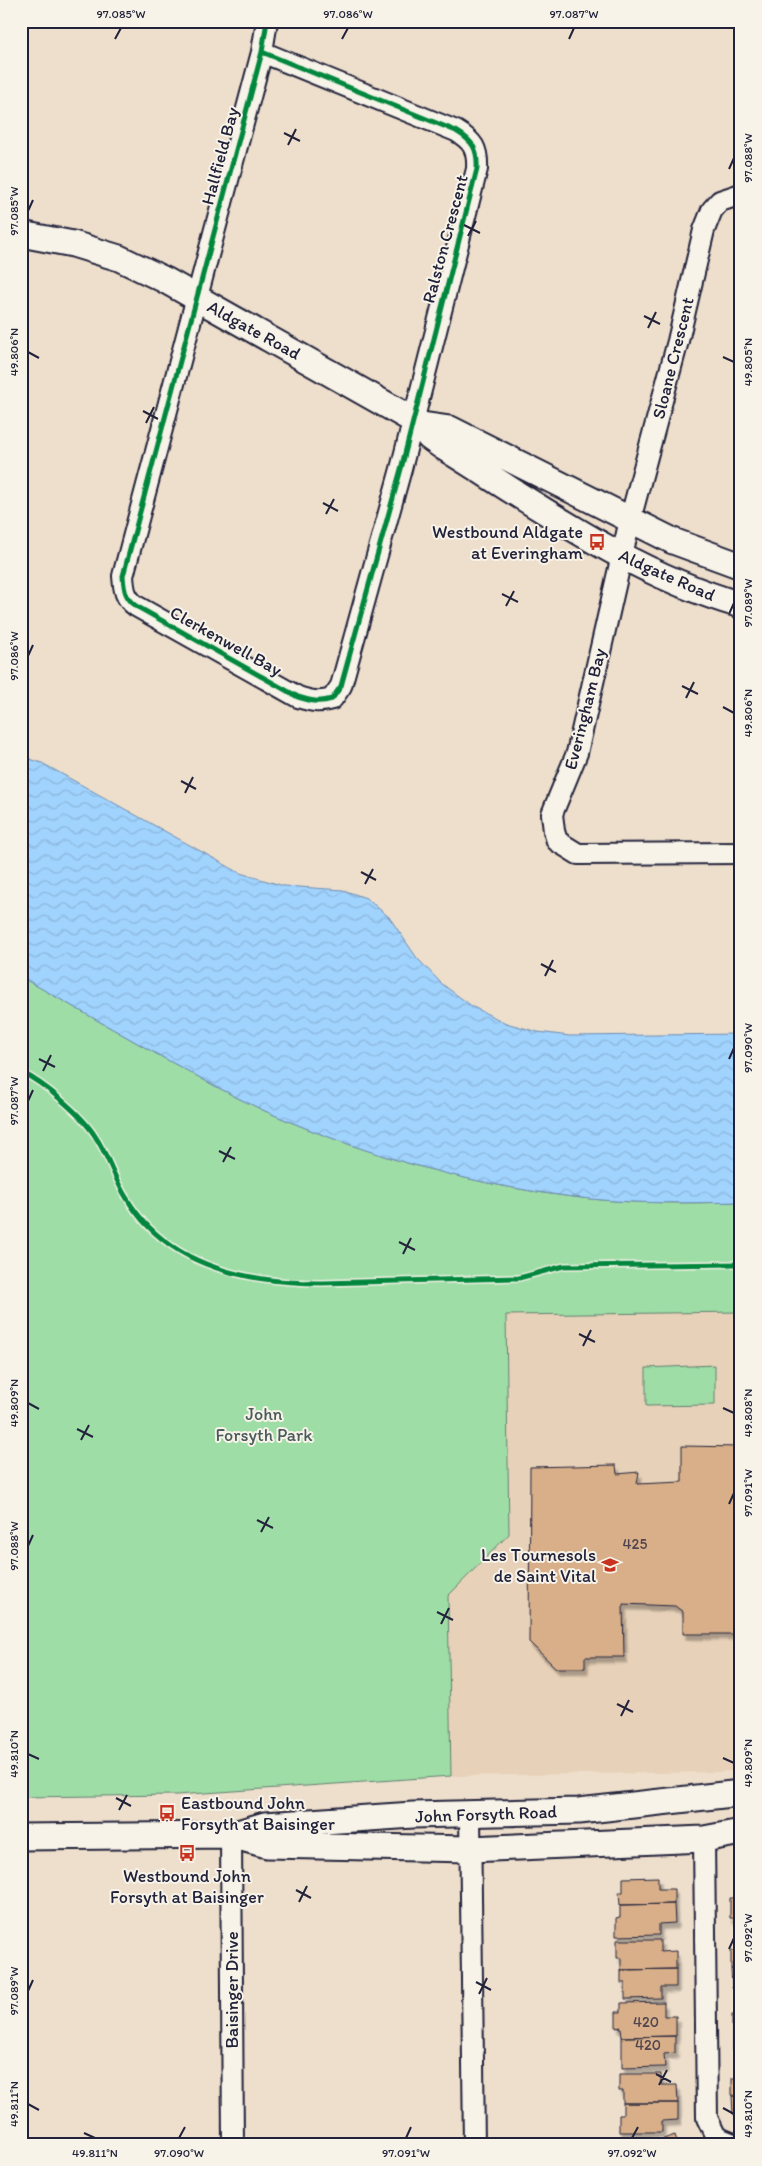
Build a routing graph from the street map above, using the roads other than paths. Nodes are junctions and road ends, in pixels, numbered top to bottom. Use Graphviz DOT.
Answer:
graph roads {
  1 [pos="266,21"];
  2 [pos="262,52"];
  3 [pos="741,194"];
  4 [pos="21,234"];
  5 [pos="197,298"];
  6 [pos="418,422"];
  7 [pos="626,538"];
  8 [pos="741,566"];
  9 [pos="741,605"];
  10 [pos="741,853"];
  11 [pos="741,1794"];
  12 [pos="470,1814"];
  13 [pos="741,1832"];
  14 [pos="231,1835"];
  15 [pos="21,1838"];
  16 [pos="704,1839"];
  17 [pos="470,1849"];
  18 [pos="234,2145"];
  19 [pos="474,2145"];
  20 [pos="736,2145"];
  1 -- 2 [label="street, Hallfield Bay"];
  2 -- 5 [label="street, Hallfield Bay"];
  2 -- 6 [label="street, Ralston Crescent"];
  3 -- 7 [label="street, Sloane Crescent"];
  4 -- 5 [label="street, Aldgate Road"];
  5 -- 6 [label="street, Aldgate Road"];
  5 -- 6 [label="street, Clerkenwell Bay"];
  6 -- 7 [label="street, Aldgate Road"];
  6 -- 7 [label="street, Aldgate Road"];
  7 -- 8 [label="street, Aldgate Road"];
  7 -- 9 [label="street, Aldgate Road"];
  7 -- 10 [label="street, Everingham Bay"];
  11 -- 12 [label="street, John Forsyth Road"];
  12 -- 14 [label="street, John Forsyth Road"];
  12 -- 17 [label="street"];
  13 -- 16 [label="street, John Forsyth Road"];
  14 -- 15 [label="street, John Forsyth Road"];
  14 -- 17 [label="street, John Forsyth Road"];
  14 -- 18 [label="street, Baisinger Drive"];
  16 -- 17 [label="street, John Forsyth Road"];
  16 -- 20 [label="street"];
  17 -- 19 [label="street"];
}
